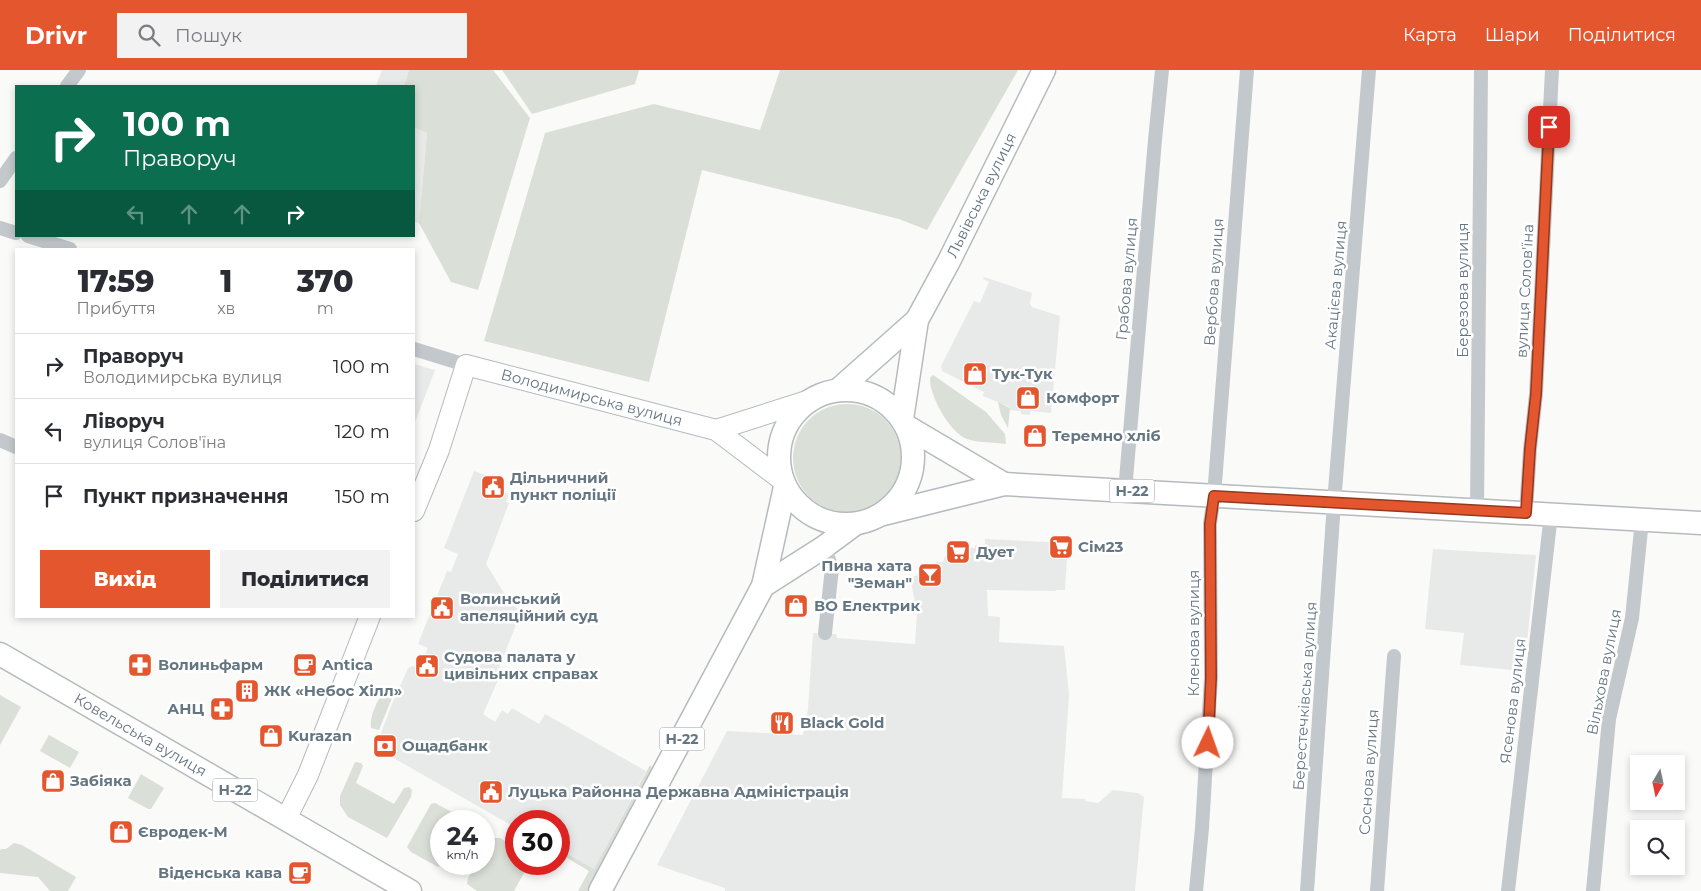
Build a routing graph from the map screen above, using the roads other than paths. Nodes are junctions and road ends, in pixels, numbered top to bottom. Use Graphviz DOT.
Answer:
graph roads {
  1 [pos="78,70"];
  2 [pos="1044,70"];
  3 [pos="1162,70"];
  4 [pos="1247,70"];
  5 [pos="1369,70"];
  6 [pos="1481,70"];
  7 [pos="1552,70"];
  8 [pos="68,85"];
  9 [pos="15,159"];
  10 [pos="0,181"];
  11 [pos="0,228"];
  12 [pos="15,233"];
  13 [pos="31,237"];
  14 [pos="67,248"];
  15 [pos="917,320"];
  16 [pos="415,349"];
  17 [pos="466,365"];
  18 [pos="838,390"];
  19 [pos="810,400"];
  20 [pos="904,422"];
  21 [pos="716,430"];
  22 [pos="0,440"];
  23 [pos="15,446"];
  24 [pos="784,483"];
  25 [pos="1004,484"];
  26 [pos="1125,491"];
  27 [pos="1214,496"];
  28 [pos="1334,502"];
  29 [pos="415,509"];
  30 [pos="1477,510"];
  31 [pos="1526,513"];
  32 [pos="883,514"];
  33 [pos="1551,514"];
  34 [pos="1642,520"];
  35 [pos="1701,523"];
  36 [pos="855,524"];
  37 [pos="824,547"];
  38 [pos="764,586"];
  39 [pos="369,618"];
  40 [pos="825,633"];
  41 [pos="0,654"];
  42 [pos="1394,656"];
  43 [pos="286,819"];
  44 [pos="410,891"];
  45 [pos="600,891"];
  46 [pos="1196,891"];
  47 [pos="1307,891"];
  48 [pos="1377,891"];
  49 [pos="1508,891"];
  50 [pos="1593,891"];
  1 -- 8 [label="street"];
  2 -- 15 [label="main road, Львівська вулиця"];
  3 -- 26 [label="street, Грабова вулиця"];
  4 -- 27 [label="street, Вербова вулиця"];
  5 -- 28 [label="street, Акацієва вулиця"];
  6 -- 30 [label="street, Березова вулиця"];
  7 -- 31 [label="street, вулиця Солов'їна"];
  9 -- 10 [label="street"];
  11 -- 12 [label="street"];
  13 -- 14 [label="street"];
  15 -- 18 [label="main road, Львівська вулиця"];
  15 -- 20 [label="main road, Львівська вулиця"];
  16 -- 17 [label="street"];
  17 -- 21 [label="main road, Володимирська вулиця"];
  17 -- 29 [label="main road"];
  18 -- 19 [label="main road, Н-22"];
  18 -- 20 [label="main road, Н-22"];
  19 -- 21 [label="main road"];
  19 -- 24 [label="main road, Н-22"];
  20 -- 25 [label="main road, Н-22"];
  20 -- 32 [label="main road"];
  21 -- 24 [label="main road, Володимирська вулиця"];
  22 -- 23 [label="street"];
  24 -- 36 [label="main road"];
  24 -- 38 [label="main road, Н-22"];
  25 -- 26 [label="main road, Н-22"];
  25 -- 32 [label="main road, Н-22"];
  26 -- 27 [label="main road, Н-22"];
  27 -- 28 [label="main road, Н-22"];
  27 -- 46 [label="street, Кленова вулиця"];
  28 -- 30 [label="main road, Н-22"];
  28 -- 47 [label="street, Берестечківська вулиця"];
  30 -- 31 [label="main road, Н-22"];
  31 -- 33 [label="main road, Н-22"];
  32 -- 36 [label="main road, Н-22"];
  33 -- 34 [label="main road, Н-22"];
  33 -- 49 [label="street, Ясенова вулиця"];
  34 -- 35 [label="main road, Н-22"];
  34 -- 50 [label="street, Вільхова вулиця"];
  36 -- 37 [label="main road, Н-22"];
  37 -- 38 [label="main road, Н-22"];
  37 -- 40 [label="street"];
  38 -- 45 [label="main road, Н-22"];
  39 -- 43 [label="main road"];
  41 -- 43 [label="main road, Ковельська вулиця / Н-22"];
  42 -- 48 [label="street, Соснова вулиця"];
  43 -- 44 [label="main road, Ковельська вулиця / Н-22"];
}
